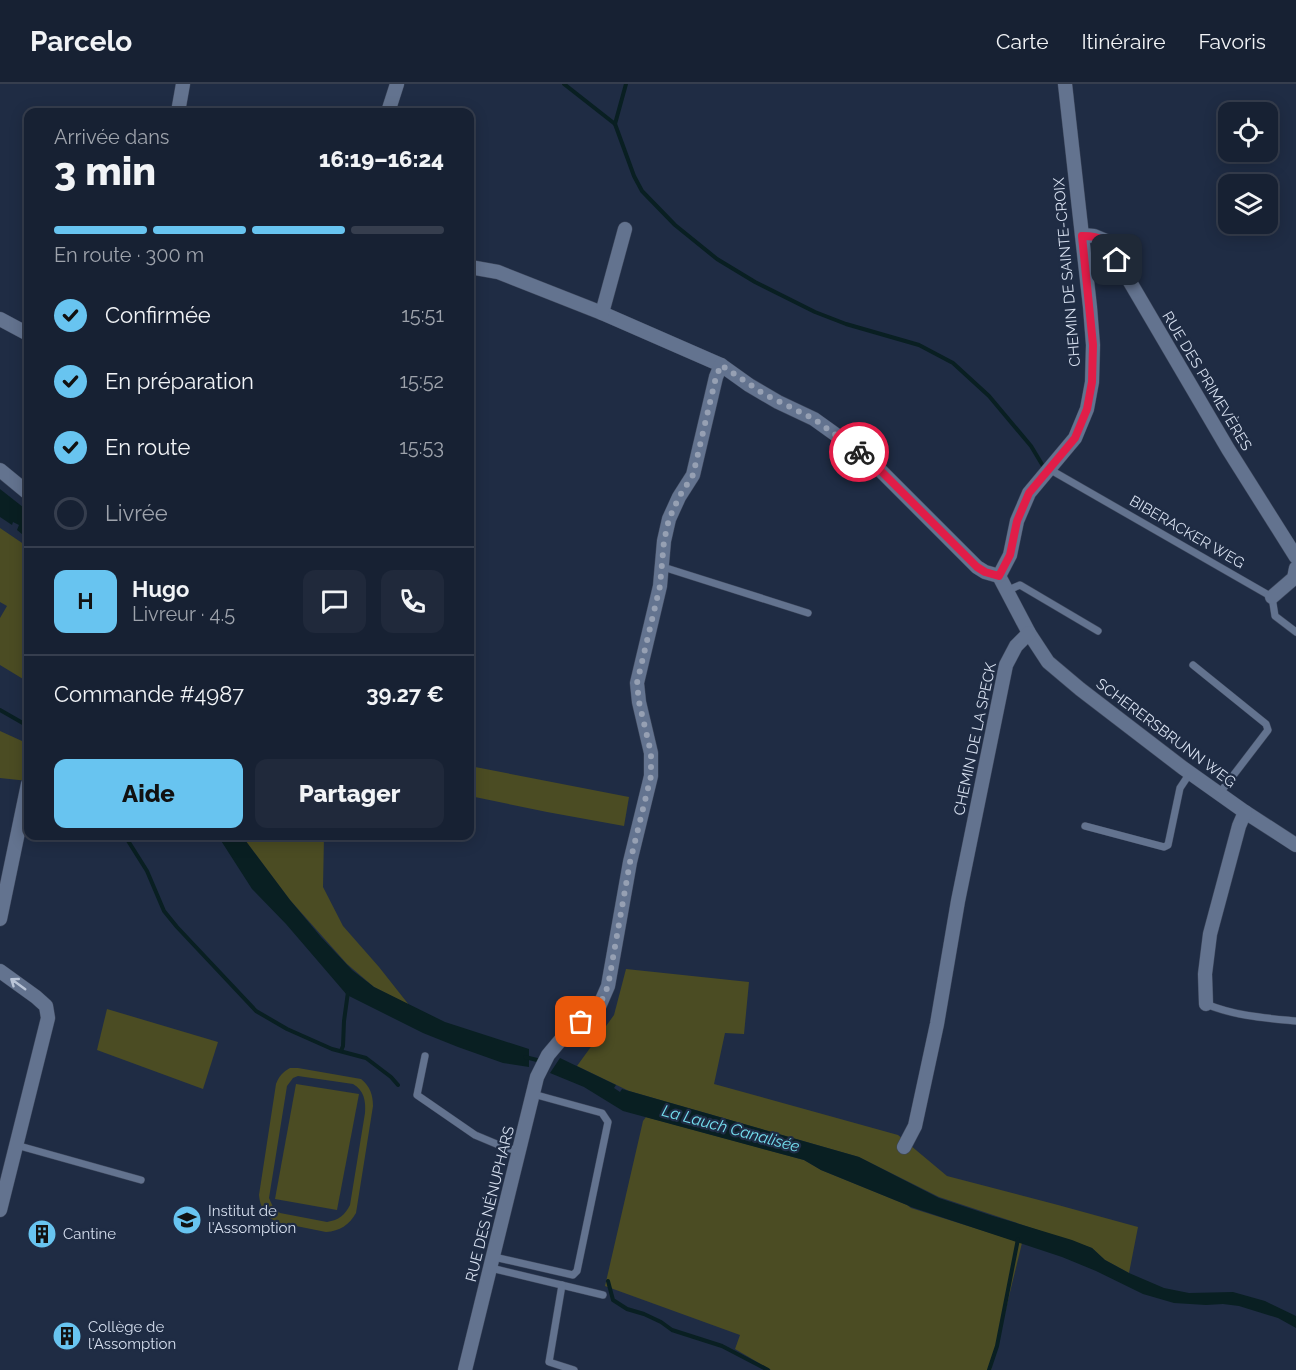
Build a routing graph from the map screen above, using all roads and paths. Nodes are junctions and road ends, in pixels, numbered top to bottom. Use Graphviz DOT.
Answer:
graph roads {
  1 [pos="183,84"];
  2 [pos="397,84"];
  3 [pos="1065,84"];
  4 [pos="179,108"];
  5 [pos="389,108"];
  6 [pos="625,229"];
  7 [pos="1082,236"];
  8 [pos="474,268"];
  9 [pos="603,313"];
  10 [pos="0,319"];
  11 [pos="24,332"];
  12 [pos="721,365"];
  13 [pos="1048,469"];
  14 [pos="0,470"];
  15 [pos="24,486"];
  16 [pos="1296,556"];
  17 [pos="663,567"];
  18 [pos="1295,575"];
  19 [pos="999,576"];
  20 [pos="1006,591"];
  21 [pos="1272,597"];
  22 [pos="808,613"];
  23 [pos="1098,631"];
  24 [pos="1296,632"];
  25 [pos="1029,633"];
  26 [pos="1193,665"];
  27 [pos="1190,773"];
  28 [pos="1219,794"];
  29 [pos="24,803"];
  30 [pos="1245,813"];
  31 [pos="1085,826"];
  32 [pos="1296,845"];
  33 [pos="0,919"];
  34 [pos="0,971"];
  35 [pos="1206,1004"];
  36 [pos="1296,1021"];
  37 [pos="425,1056"];
  38 [pos="533,1094"];
  39 [pos="16,1145"];
  40 [pos="904,1147"];
  41 [pos="519,1151"];
  42 [pos="141,1180"];
  43 [pos="0,1210"];
  44 [pos="493,1262"];
  45 [pos="562,1285"];
  46 [pos="603,1295"];
  47 [pos="465,1370"];
  48 [pos="574,1370"];
  1 -- 4 [label="street"];
  2 -- 5 [label="street"];
  3 -- 7 [label="street, CHEMIN DE SAINTE-CROIX"];
  6 -- 9 [label="street"];
  7 -- 13 [label="street, CHEMIN DE SAINTE-CROIX"];
  7 -- 16 [label="street, RUE DES PRIMEVÈRES"];
  8 -- 9 [label="street"];
  9 -- 12 [label="street"];
  10 -- 11 [label="street"];
  12 -- 17 [label="street, RUE DES NÉNUPHARS"];
  12 -- 19 [label="street"];
  13 -- 19 [label="street, CHEMIN DE SAINTE-CROIX"];
  13 -- 21 [label="lane, BIBERACKER WEG"];
  14 -- 15 [label="street"];
  17 -- 22 [label="lane"];
  17 -- 38 [label="street, RUE DES NÉNUPHARS"];
  18 -- 21 [label="street"];
  19 -- 20 [label="street"];
  20 -- 23 [label="lane"];
  20 -- 25 [label="street"];
  21 -- 24 [label="lane"];
  25 -- 27 [label="street, SCHERERSBRUNN WEG"];
  25 -- 40 [label="street, CHEMIN DE LA SPECK"];
  26 -- 28 [label="lane"];
  27 -- 28 [label="street, SCHERERSBRUNN WEG"];
  27 -- 31 [label="lane"];
  28 -- 30 [label="street, SCHERERSBRUNN WEG"];
  29 -- 33 [label="street"];
  30 -- 32 [label="street, SCHERERSBRUNN WEG"];
  30 -- 35 [label="street"];
  39 -- 34 [label="street, one-way"];
  35 -- 36 [label="lane"];
  37 -- 41 [label="lane"];
  38 -- 41 [label="street, RUE DES NÉNUPHARS"];
  38 -- 44 [label="lane"];
  39 -- 42 [label="lane"];
  39 -- 43 [label="street"];
  41 -- 44 [label="street, RUE DES NÉNUPHARS"];
  44 -- 45 [label="lane"];
  44 -- 47 [label="street, RUE DES NÉNUPHARS"];
  45 -- 46 [label="lane"];
  45 -- 48 [label="lane"];
}
